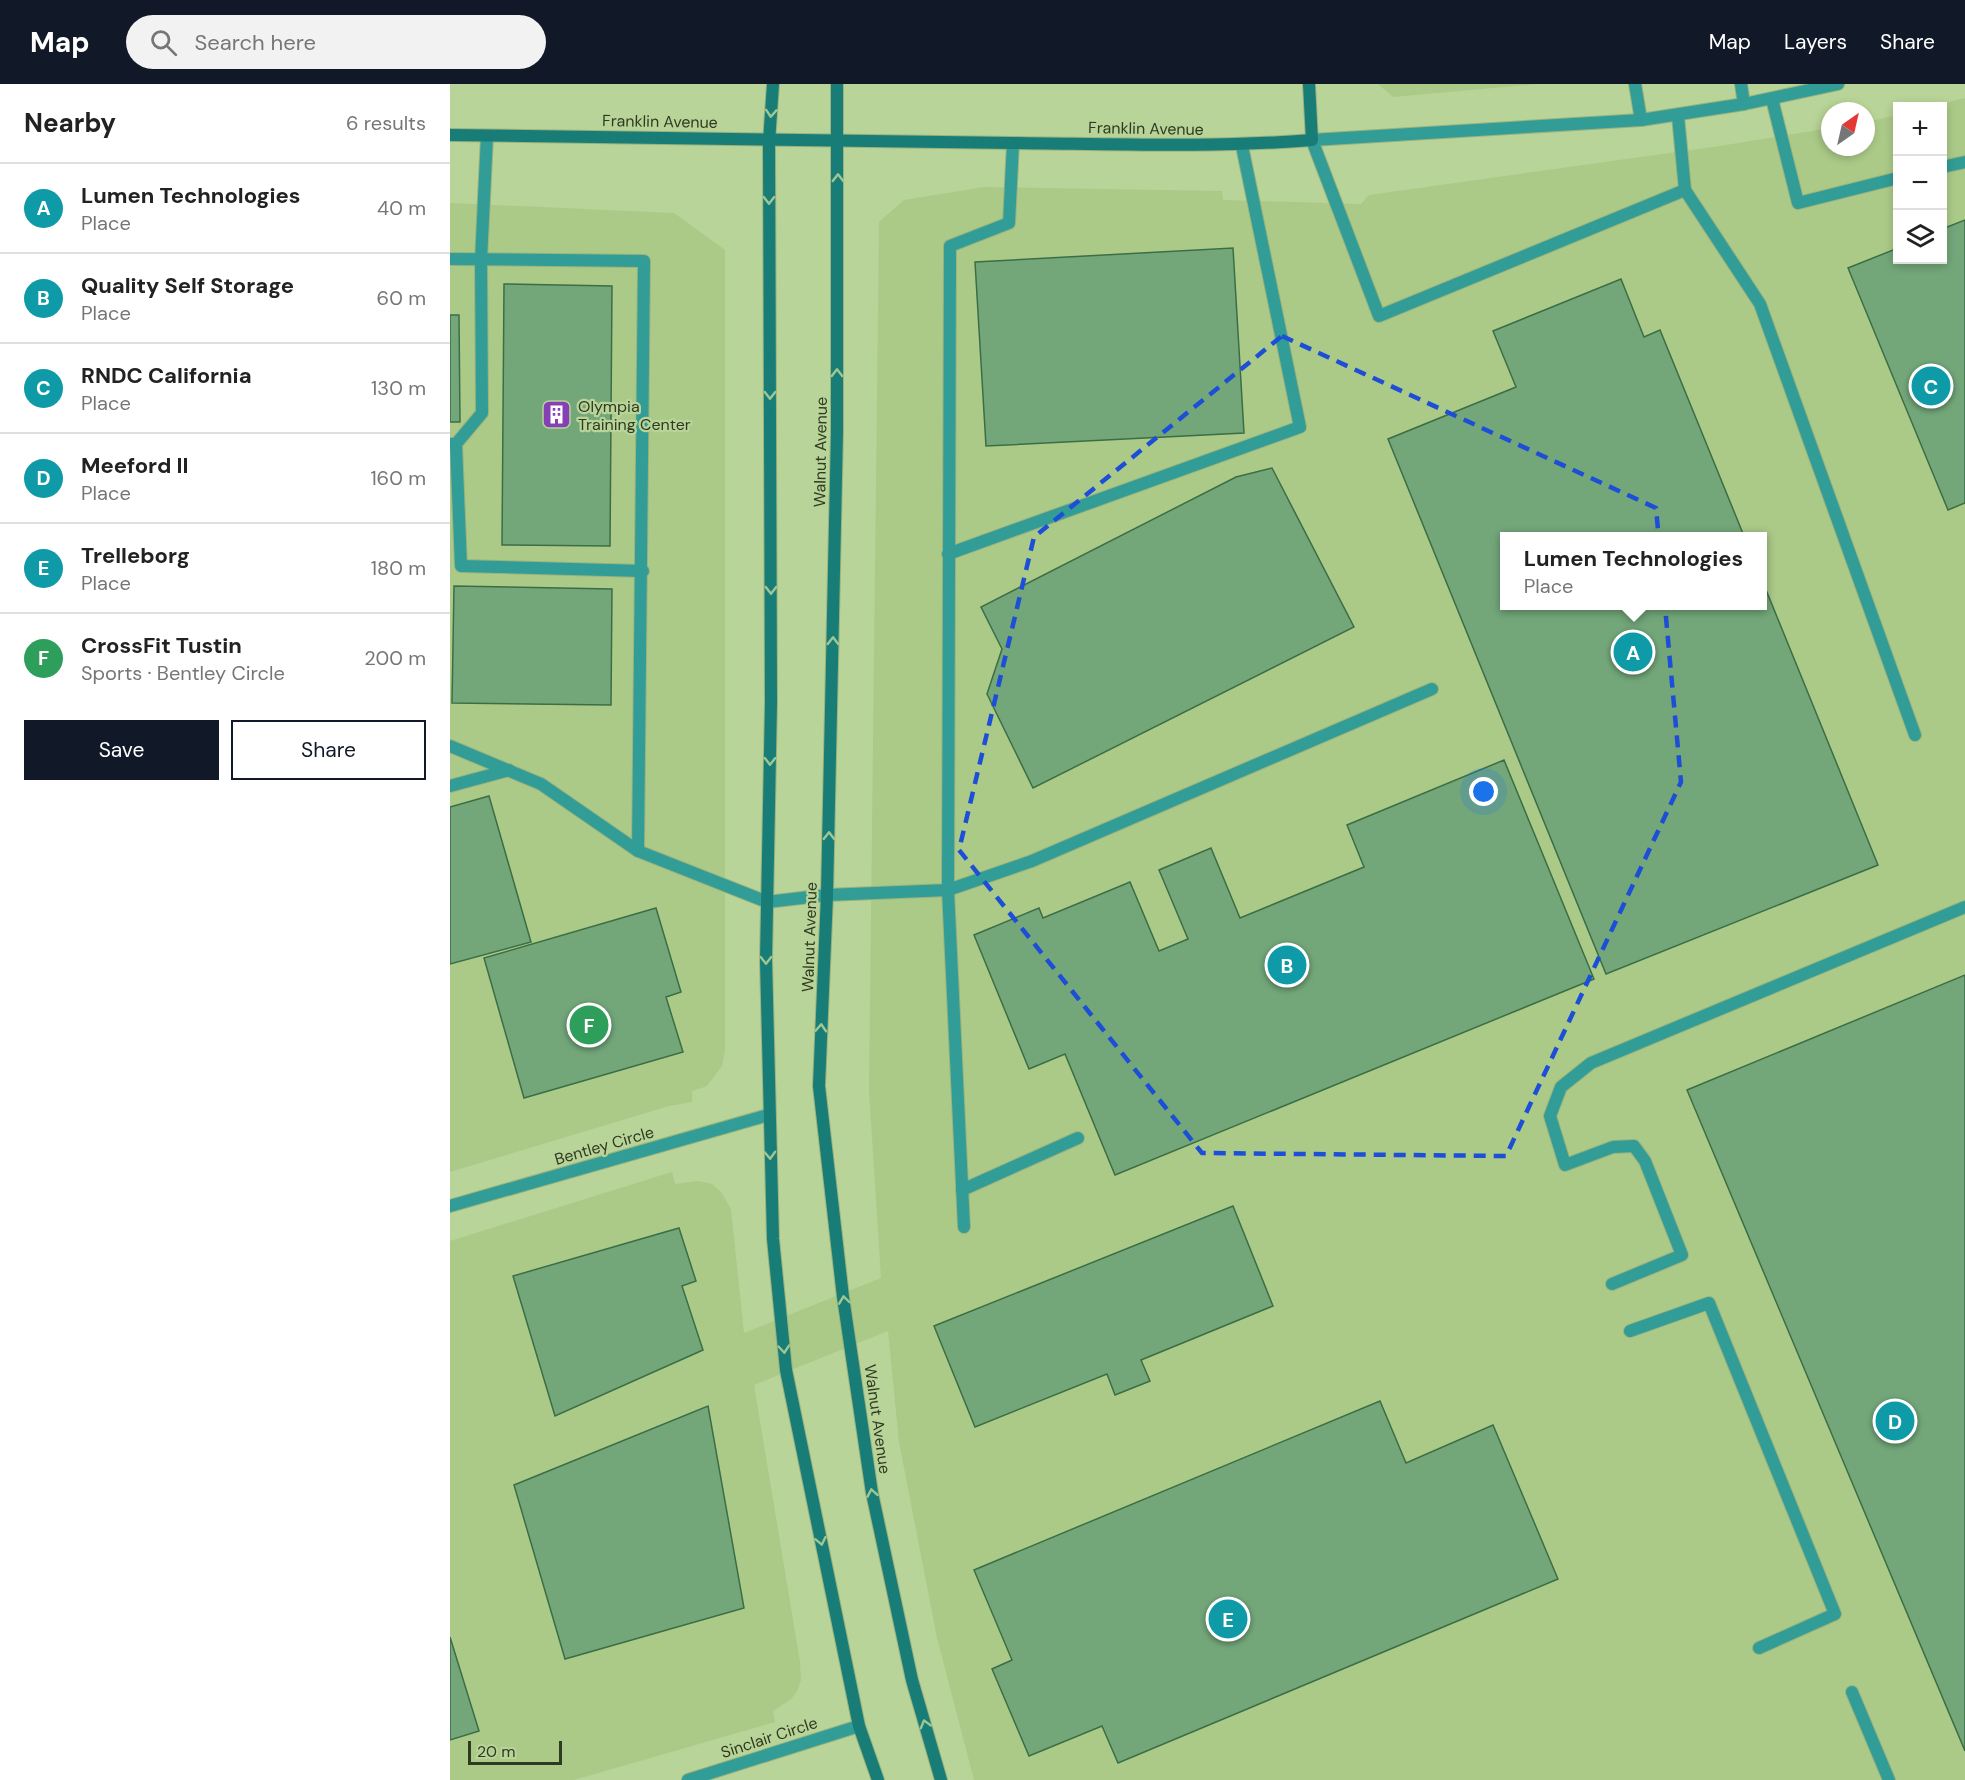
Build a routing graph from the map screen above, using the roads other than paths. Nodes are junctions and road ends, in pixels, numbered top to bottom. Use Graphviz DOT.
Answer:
graph roads {
  1 [pos="773,84"];
  2 [pos="837,84"];
  3 [pos="1309,84"];
  4 [pos="1635,84"];
  5 [pos="1741,84"];
  6 [pos="1838,84"];
  7 [pos="1772,99"];
  8 [pos="1744,104"];
  9 [pos="1678,116"];
  10 [pos="1641,120"];
  11 [pos="450,135"];
  12 [pos="487,136"];
  13 [pos="1312,140"];
  14 [pos="838,141"];
  15 [pos="769,142"];
  16 [pos="1013,143"];
  17 [pos="1242,146"];
  18 [pos="1965,162"];
  19 [pos="1947,166"];
  20 [pos="1893,179"];
  21 [pos="1685,190"];
  22 [pos="450,259"];
  23 [pos="481,260"];
  24 [pos="453,444"];
  25 [pos="455,533"];
  26 [pos="948,554"];
  27 [pos="643,571"];
  28 [pos="1432,689"];
  29 [pos="1915,735"];
  30 [pos="450,746"];
  31 [pos="509,770"];
  32 [pos="450,786"];
  33 [pos="638,851"];
  34 [pos="948,890"];
  35 [pos="827,895"];
  36 [pos="767,902"];
  37 [pos="1965,906"];
  38 [pos="768,1115"];
  39 [pos="1078,1138"];
  40 [pos="962,1190"];
  41 [pos="450,1206"];
  42 [pos="964,1227"];
  43 [pos="1612,1284"];
  44 [pos="1630,1331"];
  45 [pos="1759,1648"];
  46 [pos="1852,1692"];
  47 [pos="859,1726"];
  48 [pos="688,1780"];
  49 [pos="878,1780"];
  50 [pos="941,1780"];
  51 [pos="1889,1780"];
  1 -- 15 [label="main road, one-way"];
  2 -- 14 [label="main road, Walnut Avenue"];
  3 -- 13 [label="main road"];
  4 -- 10 [label="street"];
  5 -- 8 [label="street"];
  6 -- 7 [label="street, Franklin Avenue"];
  7 -- 8 [label="street, Franklin Avenue"];
  7 -- 20 [label="street"];
  8 -- 9 [label="street, Franklin Avenue"];
  9 -- 10 [label="street, Franklin Avenue"];
  9 -- 21 [label="street"];
  10 -- 13 [label="street, Franklin Avenue"];
  11 -- 12 [label="main road, Franklin Avenue"];
  12 -- 15 [label="main road, Franklin Avenue"];
  12 -- 23 [label="street"];
  13 -- 17 [label="main road, Franklin Avenue"];
  13 -- 21 [label="street"];
  14 -- 15 [label="main road, Franklin Avenue"];
  14 -- 16 [label="main road, Franklin Avenue"];
  35 -- 14 [label="main road, Walnut Avenue, one-way"];
  15 -- 36 [label="main road, one-way"];
  16 -- 17 [label="main road, Franklin Avenue"];
  16 -- 26 [label="street"];
  17 -- 26 [label="street"];
  18 -- 19 [label="street"];
  21 -- 29 [label="street"];
  22 -- 23 [label="street"];
  23 -- 24 [label="street"];
  23 -- 27 [label="street"];
  24 -- 25 [label="street"];
  25 -- 27 [label="street"];
  26 -- 34 [label="street"];
  27 -- 33 [label="street"];
  28 -- 34 [label="street"];
  30 -- 31 [label="street"];
  31 -- 32 [label="street"];
  31 -- 33 [label="street"];
  33 -- 36 [label="street"];
  34 -- 35 [label="street"];
  34 -- 40 [label="street"];
  35 -- 36 [label="street"];
  50 -- 35 [label="main road, Walnut Avenue, one-way"];
  36 -- 38 [label="main road, one-way"];
  37 -- 43 [label="street"];
  38 -- 41 [label="street, Bentley Circle"];
  38 -- 47 [label="main road, one-way"];
  39 -- 40 [label="street"];
  40 -- 42 [label="street"];
  44 -- 45 [label="street"];
  46 -- 51 [label="street"];
  47 -- 48 [label="street, Sinclair Circle"];
  47 -- 49 [label="main road"];
}
